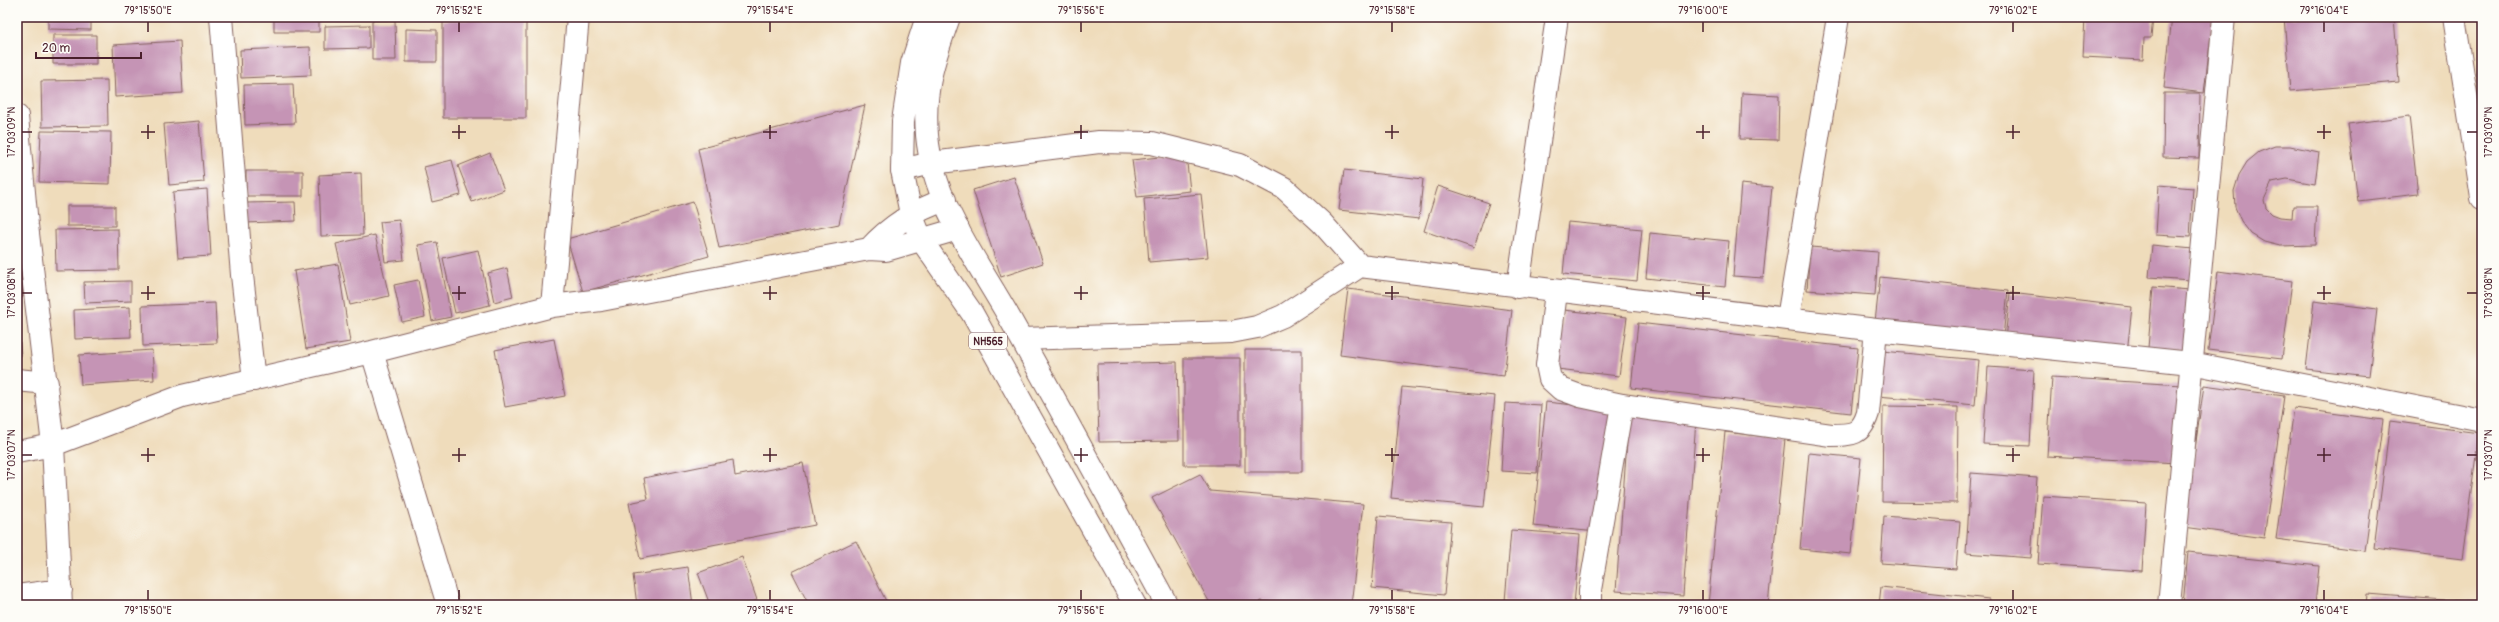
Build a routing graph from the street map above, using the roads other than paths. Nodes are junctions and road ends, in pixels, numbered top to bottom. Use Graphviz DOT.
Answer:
graph roads {
  1 [pos="221,17"];
  2 [pos="578,17"];
  3 [pos="927,17"];
  4 [pos="949,17"];
  5 [pos="1557,17"];
  6 [pos="1838,17"];
  7 [pos="2224,17"];
  8 [pos="2454,17"];
  9 [pos="2475,104"];
  10 [pos="17,116"];
  11 [pos="932,163"];
  12 [pos="902,170"];
  13 [pos="2482,198"];
  14 [pos="945,200"];
  15 [pos="910,214"];
  16 [pos="958,229"];
  17 [pos="922,241"];
  18 [pos="869,249"];
  19 [pos="1360,266"];
  20 [pos="1518,287"];
  21 [pos="1556,292"];
  22 [pos="552,306"];
  23 [pos="1788,318"];
  24 [pos="1876,330"];
  25 [pos="1022,339"];
  26 [pos="372,352"];
  27 [pos="2191,363"];
  28 [pos="17,380"];
  29 [pos="254,380"];
  30 [pos="47,383"];
  31 [pos="1622,405"];
  32 [pos="2482,420"];
  33 [pos="53,445"];
  34 [pos="17,452"];
  35 [pos="17,596"];
  36 [pos="61,597"];
  37 [pos="448,605"];
  38 [pos="1134,605"];
  39 [pos="1167,605"];
  40 [pos="1590,605"];
  41 [pos="2169,605"];
  1 -- 29 [label="main road"];
  2 -- 22 [label="main road"];
  3 -- 12 [label="main road, NH565"];
  4 -- 11 [label="main road, NH565"];
  5 -- 20 [label="main road"];
  6 -- 23 [label="main road"];
  7 -- 27 [label="main road"];
  8 -- 9 [label="main road"];
  9 -- 13 [label="main road"];
  10 -- 30 [label="main road"];
  11 -- 12 [label="main road"];
  11 -- 14 [label="main road, NH565"];
  11 -- 19 [label="main road"];
  12 -- 15 [label="main road, NH565"];
  14 -- 15 [label="main road"];
  14 -- 16 [label="main road, NH565"];
  15 -- 17 [label="main road, NH565"];
  15 -- 18 [label="main road"];
  16 -- 17 [label="main road"];
  16 -- 25 [label="main road, NH565"];
  17 -- 18 [label="main road"];
  17 -- 38 [label="main road, NH565"];
  18 -- 22 [label="main road"];
  19 -- 20 [label="main road"];
  19 -- 25 [label="main road"];
  20 -- 21 [label="main road"];
  21 -- 23 [label="main road"];
  21 -- 31 [label="main road"];
  22 -- 26 [label="main road"];
  23 -- 24 [label="main road"];
  24 -- 27 [label="main road"];
  24 -- 31 [label="main road"];
  25 -- 39 [label="main road, NH565"];
  26 -- 29 [label="main road"];
  26 -- 37 [label="main road"];
  27 -- 32 [label="main road"];
  27 -- 41 [label="main road"];
  28 -- 30 [label="main road"];
  29 -- 33 [label="main road"];
  30 -- 33 [label="main road"];
  31 -- 40 [label="main road"];
  33 -- 34 [label="main road"];
  33 -- 36 [label="main road"];
  35 -- 36 [label="main road"];
}
